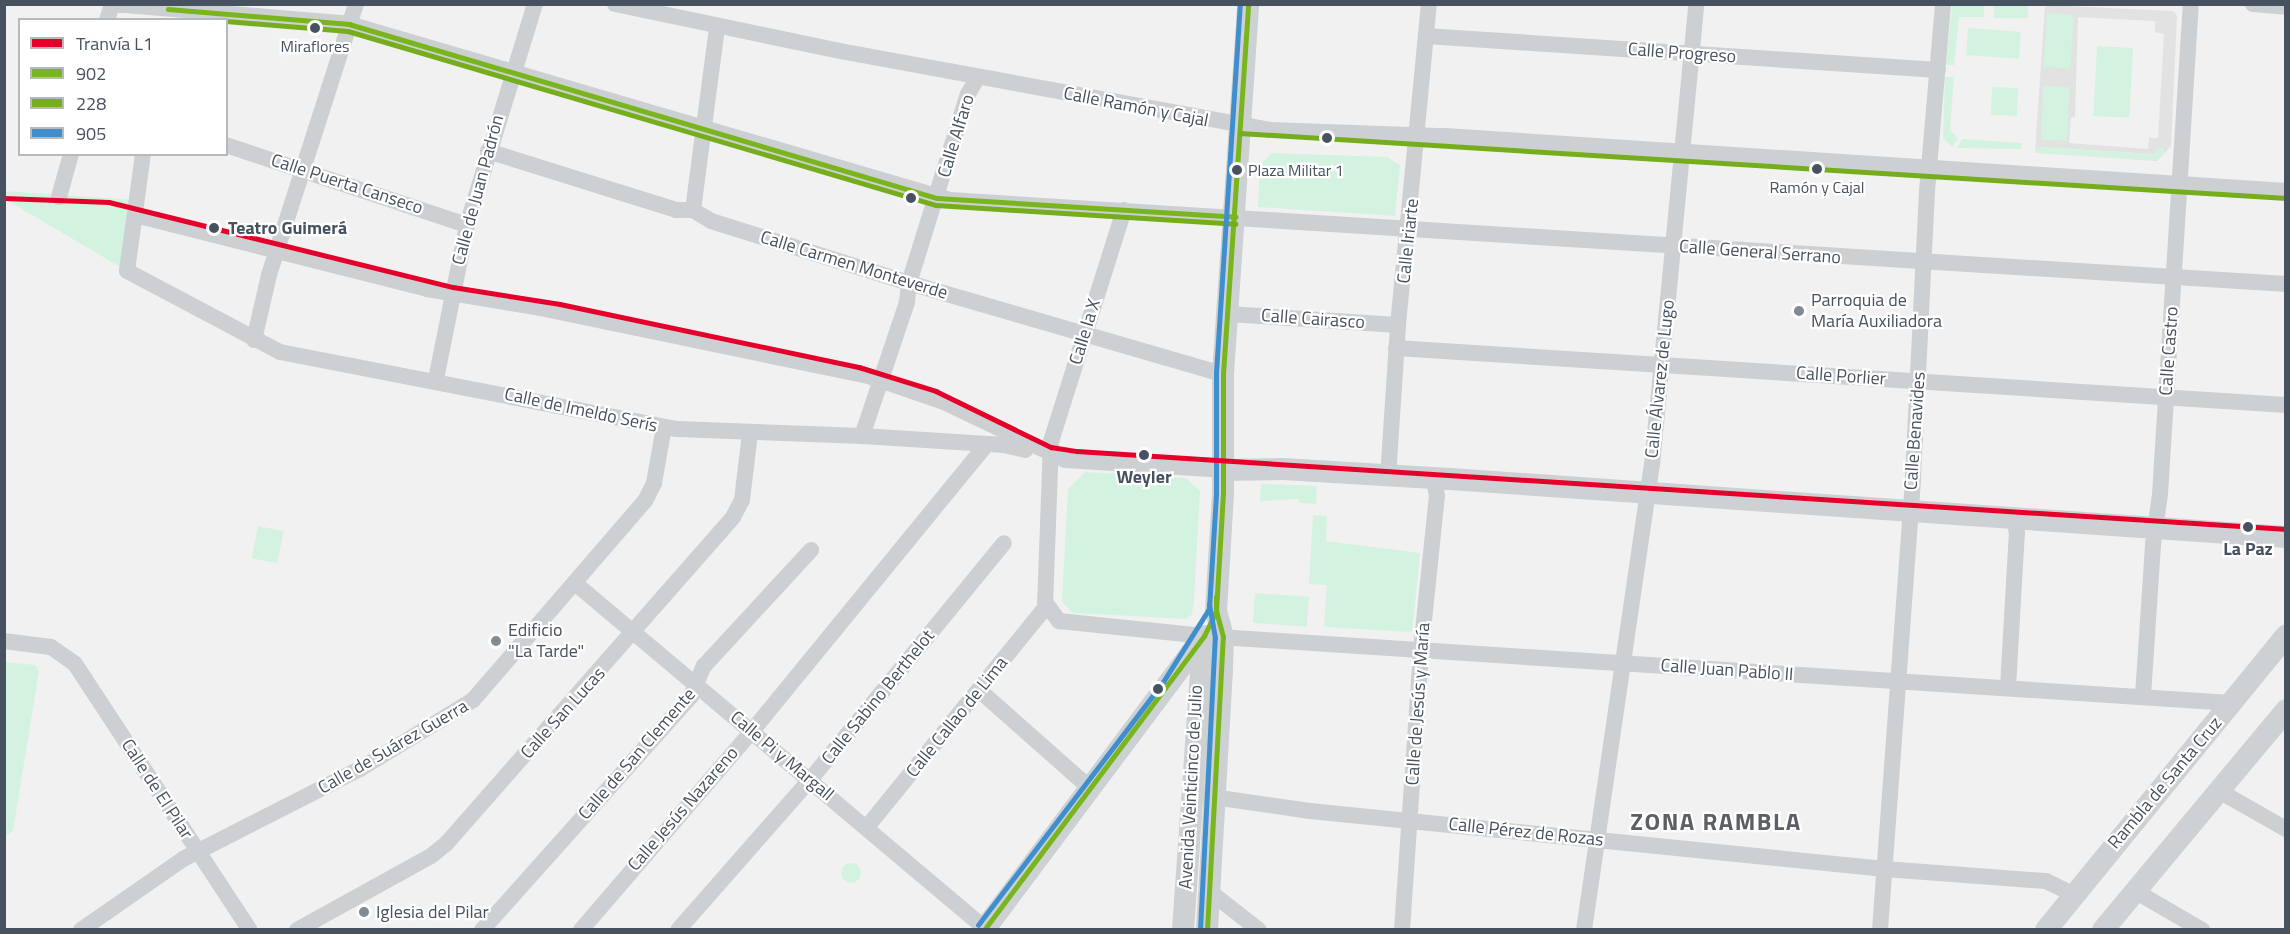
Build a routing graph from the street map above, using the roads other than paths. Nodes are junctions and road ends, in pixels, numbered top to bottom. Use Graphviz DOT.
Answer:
graph roads {
  1 [pos="356,4"];
  2 [pos="535,4"];
  3 [pos="615,4"];
  4 [pos="1248,4"];
  5 [pos="1429,4"];
  6 [pos="1696,4"];
  7 [pos="1942,4"];
  8 [pos="2191,4"];
  9 [pos="2253,4"];
  10 [pos="112,5"];
  11 [pos="2286,7"];
  12 [pos="167,11"];
  13 [pos="349,24"];
  14 [pos="717,27"];
  15 [pos="1426,36"];
  16 [pos="1691,53"];
  17 [pos="1938,70"];
  18 [pos="513,71"];
  19 [pos="978,77"];
  20 [pos="1240,126"];
  21 [pos="704,130"];
  22 [pos="1418,135"];
  23 [pos="228,145"];
  24 [pos="488,151"];
  25 [pos="1682,153"];
  26 [pos="70,156"];
  27 [pos="143,156"];
  28 [pos="1932,168"];
  29 [pos="302,169"];
  30 [pos="2179,185"];
  31 [pos="2286,191"];
  32 [pos="59,197"];
  33 [pos="937,198"];
  34 [pos="693,210"];
  35 [pos="1124,210"];
  36 [pos="135,214"];
  37 [pos="1235,217"];
  38 [pos="467,225"];
  39 [pos="1409,231"];
  40 [pos="1674,246"];
  41 [pos="276,253"];
  42 [pos="1924,262"];
  43 [pos="2174,277"];
  44 [pos="909,283"];
  45 [pos="2286,284"];
  46 [pos="451,294"];
  47 [pos="1228,314"];
  48 [pos="1398,325"];
  49 [pos="1083,335"];
  50 [pos="254,340"];
  51 [pos="1396,348"];
  52 [pos="1662,364"];
  53 [pos="1223,374"];
  54 [pos="436,379"];
  55 [pos="882,380"];
  56 [pos="1918,381"];
  57 [pos="2166,397"];
  58 [pos="2286,405"];
  59 [pos="664,427"];
  60 [pos="750,433"];
  61 [pos="862,436"];
  62 [pos="987,444"];
  63 [pos="1052,463"];
  64 [pos="1222,470"];
  65 [pos="1388,477"];
  66 [pos="1434,479"];
  67 [pos="1647,494"];
  68 [pos="1909,510"];
  69 [pos="2013,516"];
  70 [pos="2156,527"];
  71 [pos="2286,537"];
  72 [pos="1004,543"];
  73 [pos="811,550"];
  74 [pos="576,584"];
  75 [pos="1047,607"];
  76 [pos="634,633"];
  77 [pos="1204,636"];
  78 [pos="2286,636"];
  79 [pos="4,641"];
  80 [pos="1421,650"];
  81 [pos="1622,662"];
  82 [pos="1897,680"];
  83 [pos="697,686"];
  84 [pos="2008,687"];
  85 [pos="979,690"];
  86 [pos="2143,696"];
  87 [pos="2231,703"];
  88 [pos="2286,710"];
  89 [pos="752,731"];
  90 [pos="810,780"];
  91 [pos="1091,789"];
  92 [pos="1192,790"];
  93 [pos="2219,791"];
  94 [pos="1214,799"];
  95 [pos="1409,821"];
  96 [pos="867,827"];
  97 [pos="2286,829"];
  98 [pos="1597,840"];
  99 [pos="199,853"];
  100 [pos="1885,869"];
  101 [pos="1209,891"];
  102 [pos="2135,891"];
  103 [pos="2073,894"];
  104 [pos="90,927"];
  105 [pos="986,929"];
  106 [pos="250,930"];
  107 [pos="297,930"];
  108 [pos="482,930"];
  109 [pos="580,930"];
  110 [pos="678,930"];
  111 [pos="1182,930"];
  112 [pos="1207,930"];
  113 [pos="1259,930"];
  114 [pos="1402,930"];
  115 [pos="1584,930"];
  116 [pos="1880,930"];
  117 [pos="2046,930"];
  118 [pos="2103,930"];
  119 [pos="2202,930"];
  1 -- 13 [label="street"];
  2 -- 18 [label="street, Calle de Juan Padrón"];
  3 -- 14 [label="street, Calle Ramón y Cajal"];
  4 -- 20 [label="main road, Avenida Veinticinco de Julio"];
  5 -- 15 [label="street, Calle Iriarte"];
  6 -- 16 [label="street, Calle Álvarez de Lugo"];
  7 -- 17 [label="street, Calle Benavides"];
  8 -- 30 [label="street, Calle Castro"];
  9 -- 11 [label="street"];
  10 -- 12 [label="street, Calle General Serrano"];
  12 -- 13 [label="street, Calle General Serrano"];
  13 -- 18 [label="street, Calle General Serrano"];
  13 -- 29 [label="street"];
  14 -- 19 [label="street, Calle Ramón y Cajal"];
  14 -- 21 [label="street"];
  15 -- 16 [label="street, Calle Progreso"];
  15 -- 22 [label="street, Calle Iriarte"];
  16 -- 17 [label="street, Calle Progreso"];
  16 -- 25 [label="street, Calle Álvarez de Lugo"];
  17 -- 28 [label="street, Calle Benavides"];
  18 -- 21 [label="street, Calle General Serrano"];
  18 -- 24 [label="street, Calle de Juan Padrón"];
  19 -- 20 [label="street, Calle Ramón y Cajal"];
  19 -- 33 [label="street, Calle Alfaro"];
  20 -- 22 [label="street, Calle Ramón y Cajal"];
  20 -- 37 [label="main road, Avenida Veinticinco de Julio"];
  21 -- 33 [label="street, Calle General Serrano"];
  21 -- 34 [label="street"];
  22 -- 25 [label="street, Calle Ramón y Cajal"];
  22 -- 39 [label="street, Calle Iriarte"];
  23 -- 29 [label="street, Calle Puerta Canseco"];
  24 -- 34 [label="street, Calle Carmen Monteverde"];
  24 -- 38 [label="street, Calle de Juan Padrón"];
  25 -- 28 [label="street, Calle Ramón y Cajal"];
  25 -- 40 [label="street, Calle Álvarez de Lugo"];
  26 -- 32 [label="street"];
  27 -- 36 [label="street"];
  28 -- 30 [label="street, Calle Ramón y Cajal"];
  28 -- 42 [label="street, Calle Benavides"];
  29 -- 38 [label="street, Calle Puerta Canseco"];
  29 -- 41 [label="street"];
  30 -- 31 [label="street, Calle Ramón y Cajal"];
  30 -- 43 [label="street, Calle Castro"];
  33 -- 35 [label="street, Calle General Serrano"];
  33 -- 44 [label="street, Calle Alfaro"];
  34 -- 44 [label="street, Calle Carmen Monteverde"];
  35 -- 37 [label="street, Calle General Serrano"];
  35 -- 49 [label="street, Calle la X"];
  36 -- 41 [label="street"];
  36 -- 50 [label="street, Calle de Imeldo Serís"];
  37 -- 39 [label="street, Calle General Serrano"];
  37 -- 47 [label="main road, Avenida Veinticinco de Julio"];
  38 -- 46 [label="street, Calle de Juan Padrón"];
  39 -- 40 [label="street, Calle General Serrano"];
  39 -- 48 [label="street, Calle Iriarte"];
  40 -- 42 [label="street, Calle General Serrano"];
  40 -- 52 [label="street, Calle Álvarez de Lugo"];
  41 -- 46 [label="street"];
  41 -- 50 [label="street"];
  42 -- 43 [label="street, Calle General Serrano"];
  42 -- 56 [label="street, Calle Benavides"];
  43 -- 45 [label="street, Calle General Serrano"];
  43 -- 57 [label="street, Calle Castro"];
  44 -- 49 [label="street, Calle Carmen Monteverde"];
  44 -- 55 [label="street, Calle Alfaro"];
  46 -- 54 [label="street, Calle de Juan Padrón"];
  46 -- 55 [label="street"];
  47 -- 48 [label="street, Calle Cairasco"];
  47 -- 53 [label="main road, Avenida Veinticinco de Julio"];
  48 -- 51 [label="street, Calle Iriarte"];
  49 -- 53 [label="street, Calle Carmen Monteverde"];
  49 -- 63 [label="street, Calle la X"];
  50 -- 54 [label="street, Calle de Imeldo Serís"];
  51 -- 52 [label="street, Calle Porlier"];
  51 -- 65 [label="street, Calle Iriarte"];
  52 -- 56 [label="street, Calle Porlier"];
  52 -- 67 [label="street, Calle Álvarez de Lugo"];
  53 -- 64 [label="main road, Avenida Veinticinco de Julio"];
  54 -- 59 [label="street, Calle de Imeldo Serís"];
  55 -- 61 [label="street, Calle Alfaro"];
  55 -- 63 [label="street"];
  56 -- 57 [label="street, Calle Porlier"];
  56 -- 68 [label="street, Calle Benavides"];
  57 -- 58 [label="street, Calle Porlier"];
  57 -- 70 [label="street, Calle Castro"];
  59 -- 60 [label="street, Calle de Imeldo Serís"];
  59 -- 74 [label="street, Calle de Suárez Guerra"];
  60 -- 61 [label="street, Calle de Imeldo Serís"];
  60 -- 76 [label="street, Calle San Lucas"];
  61 -- 62 [label="street, Calle de Imeldo Serís"];
  62 -- 63 [label="street, Calle de Imeldo Serís"];
  62 -- 89 [label="street, Calle Jesús Nazareno"];
  63 -- 64 [label="street"];
  63 -- 75 [label="street, Calle la X"];
  64 -- 65 [label="main road"];
  64 -- 77 [label="main road, Avenida Veinticinco de Julio"];
  65 -- 66 [label="main road"];
  66 -- 67 [label="main road"];
  66 -- 80 [label="street, Calle de Jesús y María"];
  67 -- 68 [label="main road"];
  67 -- 81 [label="street, Calle Álvarez de Lugo"];
  68 -- 69 [label="main road"];
  68 -- 82 [label="street, Calle Benavides"];
  69 -- 70 [label="main road"];
  69 -- 84 [label="street"];
  70 -- 71 [label="main road"];
  70 -- 86 [label="street, Calle Castro"];
  72 -- 90 [label="street, Calle Sabino Berthelot"];
  73 -- 83 [label="street, Calle de San Clemente"];
  74 -- 76 [label="street, Calle Pi y Margall"];
  74 -- 99 [label="street, Calle de Suárez Guerra"];
  75 -- 77 [label="street, Calle Juan Pablo II"];
  75 -- 85 [label="street, Calle Callao de Lima"];
  76 -- 83 [label="street, Calle Pi y Margall"];
  76 -- 107 [label="street, Calle San Lucas"];
  77 -- 80 [label="street, Calle Juan Pablo II"];
  77 -- 91 [label="main road"];
  77 -- 92 [label="main road, Avenida Veinticinco de Julio"];
  77 -- 94 [label="main road, Avenida Veinticinco de Julio"];
  78 -- 87 [label="main road, Rambla de Santa Cruz"];
  79 -- 99 [label="street, Calle de El Pilar"];
  80 -- 81 [label="street, Calle Juan Pablo II"];
  80 -- 95 [label="street, Calle de Jesús y María"];
  81 -- 82 [label="street, Calle Juan Pablo II"];
  81 -- 98 [label="street, Calle Álvarez de Lugo"];
  82 -- 84 [label="street, Calle Juan Pablo II"];
  82 -- 100 [label="street, Calle Benavides"];
  83 -- 89 [label="street, Calle Pi y Margall"];
  83 -- 108 [label="street, Calle de San Clemente"];
  84 -- 86 [label="street, Calle Juan Pablo II"];
  85 -- 91 [label="street"];
  85 -- 96 [label="street, Calle Callao de Lima"];
  86 -- 87 [label="street, Calle Juan Pablo II"];
  87 -- 103 [label="main road, Rambla de Santa Cruz"];
  88 -- 93 [label="main road"];
  89 -- 90 [label="street, Calle Pi y Margall"];
  89 -- 109 [label="street, Calle Jesús Nazareno"];
  90 -- 96 [label="street, Calle Pi y Margall"];
  90 -- 110 [label="street, Calle Sabino Berthelot"];
  91 -- 105 [label="main road"];
  92 -- 94 [label="street, Calle Pérez de Rozas"];
  92 -- 111 [label="main road, Avenida Veinticinco de Julio"];
  93 -- 97 [label="street"];
  93 -- 102 [label="main road"];
  94 -- 95 [label="street, Calle Pérez de Rozas"];
  94 -- 101 [label="main road, Avenida Veinticinco de Julio"];
  95 -- 98 [label="street, Calle Pérez de Rozas"];
  95 -- 114 [label="street, Calle de Jesús y María"];
  96 -- 105 [label="street, Calle Pi y Margall"];
  98 -- 100 [label="street, Calle Pérez de Rozas"];
  98 -- 115 [label="street, Calle Álvarez de Lugo"];
  99 -- 104 [label="street, Calle de Suárez Guerra"];
  99 -- 106 [label="street, Calle de El Pilar"];
  100 -- 103 [label="street, Calle Pérez de Rozas"];
  100 -- 116 [label="street, Calle Benavides"];
  101 -- 112 [label="main road, Avenida Veinticinco de Julio"];
  101 -- 113 [label="street"];
  102 -- 118 [label="main road"];
  102 -- 119 [label="street"];
  103 -- 117 [label="main road, Rambla de Santa Cruz"];
}
